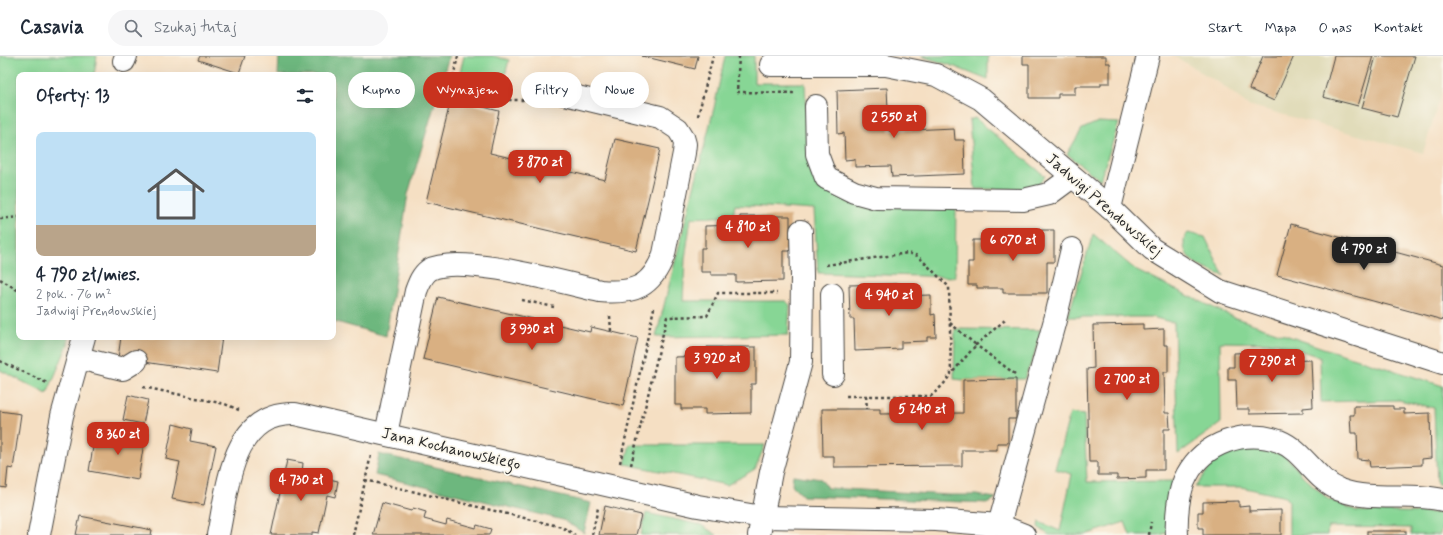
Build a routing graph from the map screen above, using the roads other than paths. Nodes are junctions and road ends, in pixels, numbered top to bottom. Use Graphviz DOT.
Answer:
graph roads {
  1 [pos="1148,56"];
  2 [pos="771,65"];
  3 [pos="582,98"];
  4 [pos="816,106"];
  5 [pos="1072,177"];
  6 [pos="1110,208"];
  7 [pos="801,231"];
  8 [pos="1072,249"];
  9 [pos="832,294"];
  10 [pos="83,340"];
  11 [pos="79,358"];
  12 [pos="136,361"];
  13 [pos="1443,363"];
  14 [pos="833,374"];
  15 [pos="383,433"];
  16 [pos="1443,500"];
  17 [pos="1000,525"];
  18 [pos="760,526"];
  19 [pos="39,535"];
  20 [pos="218,535"];
  21 [pos="1024,535"];
  22 [pos="1177,535"];
  1 -- 6 [label="street"];
  2 -- 5 [label="street, Jadwigi Prendowskiej"];
  3 -- 15 [label="street"];
  4 -- 5 [label="street"];
  5 -- 6 [label="street, Jadwigi Prendowskiej"];
  6 -- 13 [label="street, Jadwigi Prendowskiej"];
  7 -- 18 [label="street"];
  8 -- 17 [label="street"];
  9 -- 14 [label="street"];
  10 -- 11 [label="street"];
  11 -- 12 [label="street"];
  11 -- 19 [label="street"];
  15 -- 18 [label="street, Jana Kochanowskiego"];
  15 -- 20 [label="street, Jana Kochanowskiego"];
  16 -- 22 [label="street"];
  17 -- 18 [label="street, Jana Kochanowskiego"];
  17 -- 21 [label="street, Jana Kochanowskiego"];
}
